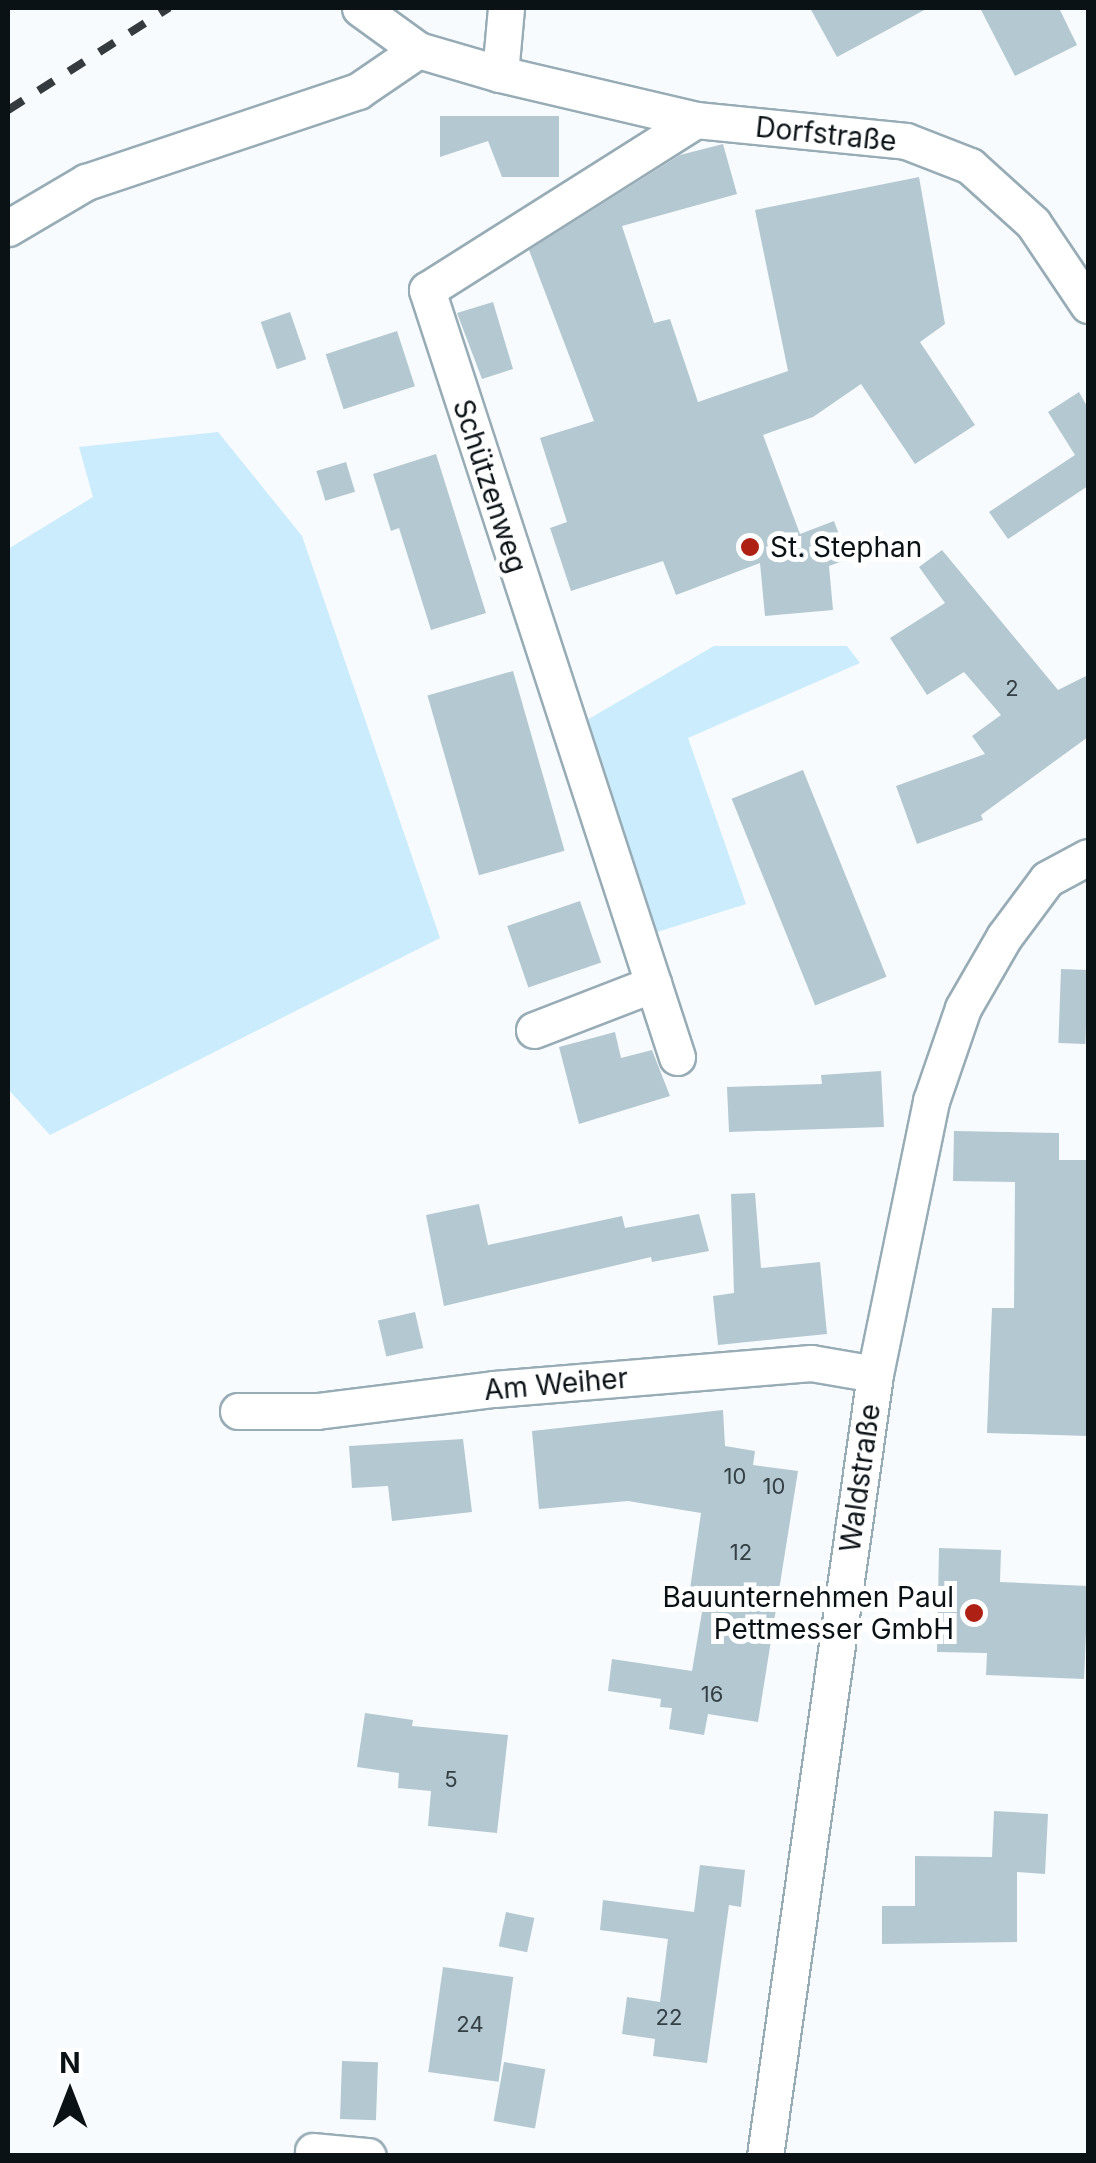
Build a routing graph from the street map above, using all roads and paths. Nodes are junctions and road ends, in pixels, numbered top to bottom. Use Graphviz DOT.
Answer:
graph roads {
  1 [pos="360,8"];
  2 [pos="506,8"];
  3 [pos="418,50"];
  4 [pos="500,74"];
  5 [pos="696,120"];
  6 [pos="8,228"];
  7 [pos="1088,305"];
  8 [pos="1088,857"];
  9 [pos="652,984"];
  10 [pos="534,1030"];
  11 [pos="677,1057"];
  12 [pos="875,1374"];
  13 [pos="238,1412"];
  14 [pos="313,2151"];
  15 [pos="368,2156"];
  16 [pos="765,2156"];
  1 -- 3 [label="street, Dorfstraße"];
  2 -- 4 [label="street"];
  3 -- 4 [label="street, Dorfstraße"];
  3 -- 6 [label="street"];
  4 -- 5 [label="street, Dorfstraße"];
  5 -- 7 [label="street, Dorfstraße"];
  5 -- 9 [label="street, Schützenweg"];
  8 -- 12 [label="street, Waldstraße"];
  9 -- 10 [label="street"];
  9 -- 11 [label="street, Schützenweg"];
  12 -- 13 [label="street, Am Weiher"];
  12 -- 16 [label="street, Waldstraße"];
  14 -- 15 [label="street"];
}
